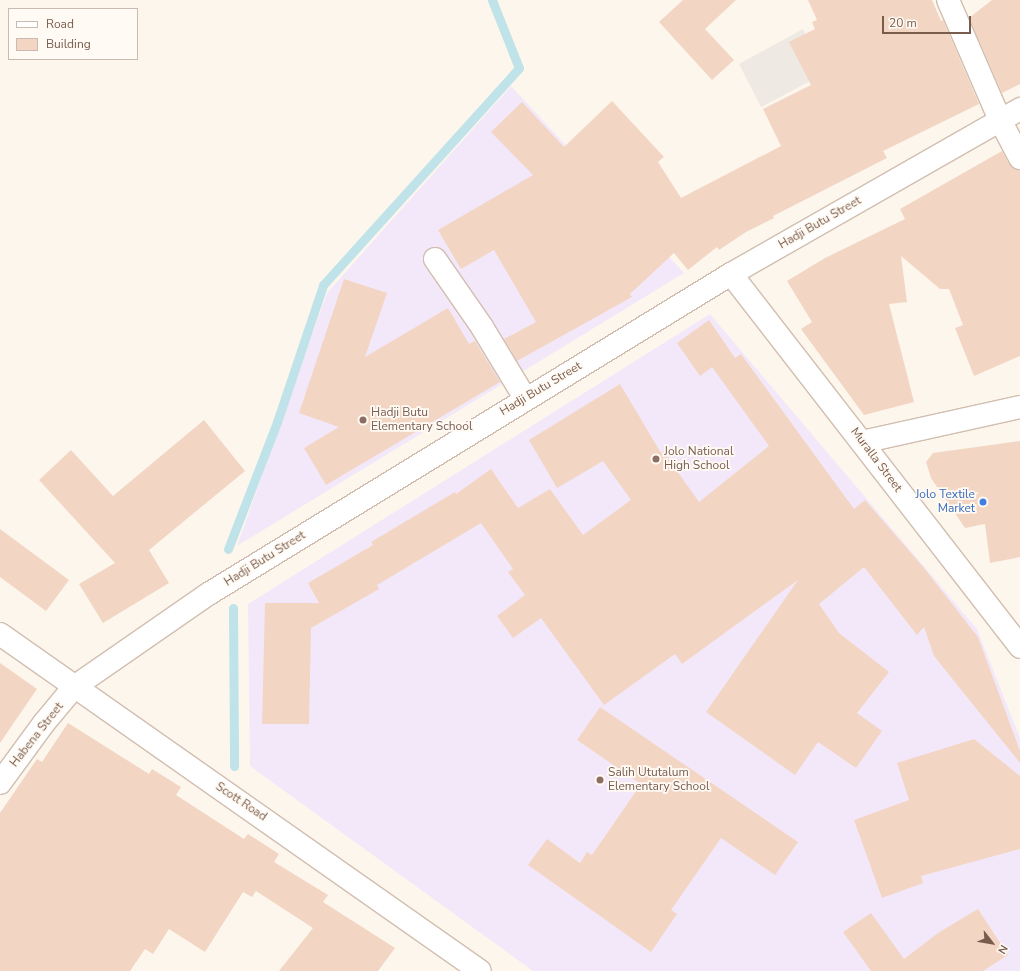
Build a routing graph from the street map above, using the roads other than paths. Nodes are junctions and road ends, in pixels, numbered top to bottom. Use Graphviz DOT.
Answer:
graph roads {
  1 [pos="948,0"];
  2 [pos="1020,109"];
  3 [pos="1000,120"];
  4 [pos="1020,158"];
  5 [pos="436,259"];
  6 [pos="731,274"];
  7 [pos="525,398"];
  8 [pos="1020,407"];
  9 [pos="862,442"];
  10 [pos="0,634"];
  11 [pos="1020,646"];
  12 [pos="74,687"];
  13 [pos="0,783"];
  14 [pos="480,971"];
  1 -- 3 [label="street"];
  2 -- 3 [label="street, Hadji Butu Street"];
  3 -- 4 [label="street"];
  3 -- 6 [label="street, Hadji Butu Street"];
  5 -- 7 [label="street"];
  6 -- 7 [label="street, Hadji Butu Street"];
  6 -- 9 [label="street, Muralla Street"];
  7 -- 12 [label="street, Hadji Butu Street"];
  8 -- 9 [label="street"];
  9 -- 11 [label="street, Muralla Street"];
  10 -- 12 [label="street, Scott Road"];
  12 -- 13 [label="street, Habena Street"];
  12 -- 14 [label="street, Scott Road"];
}
